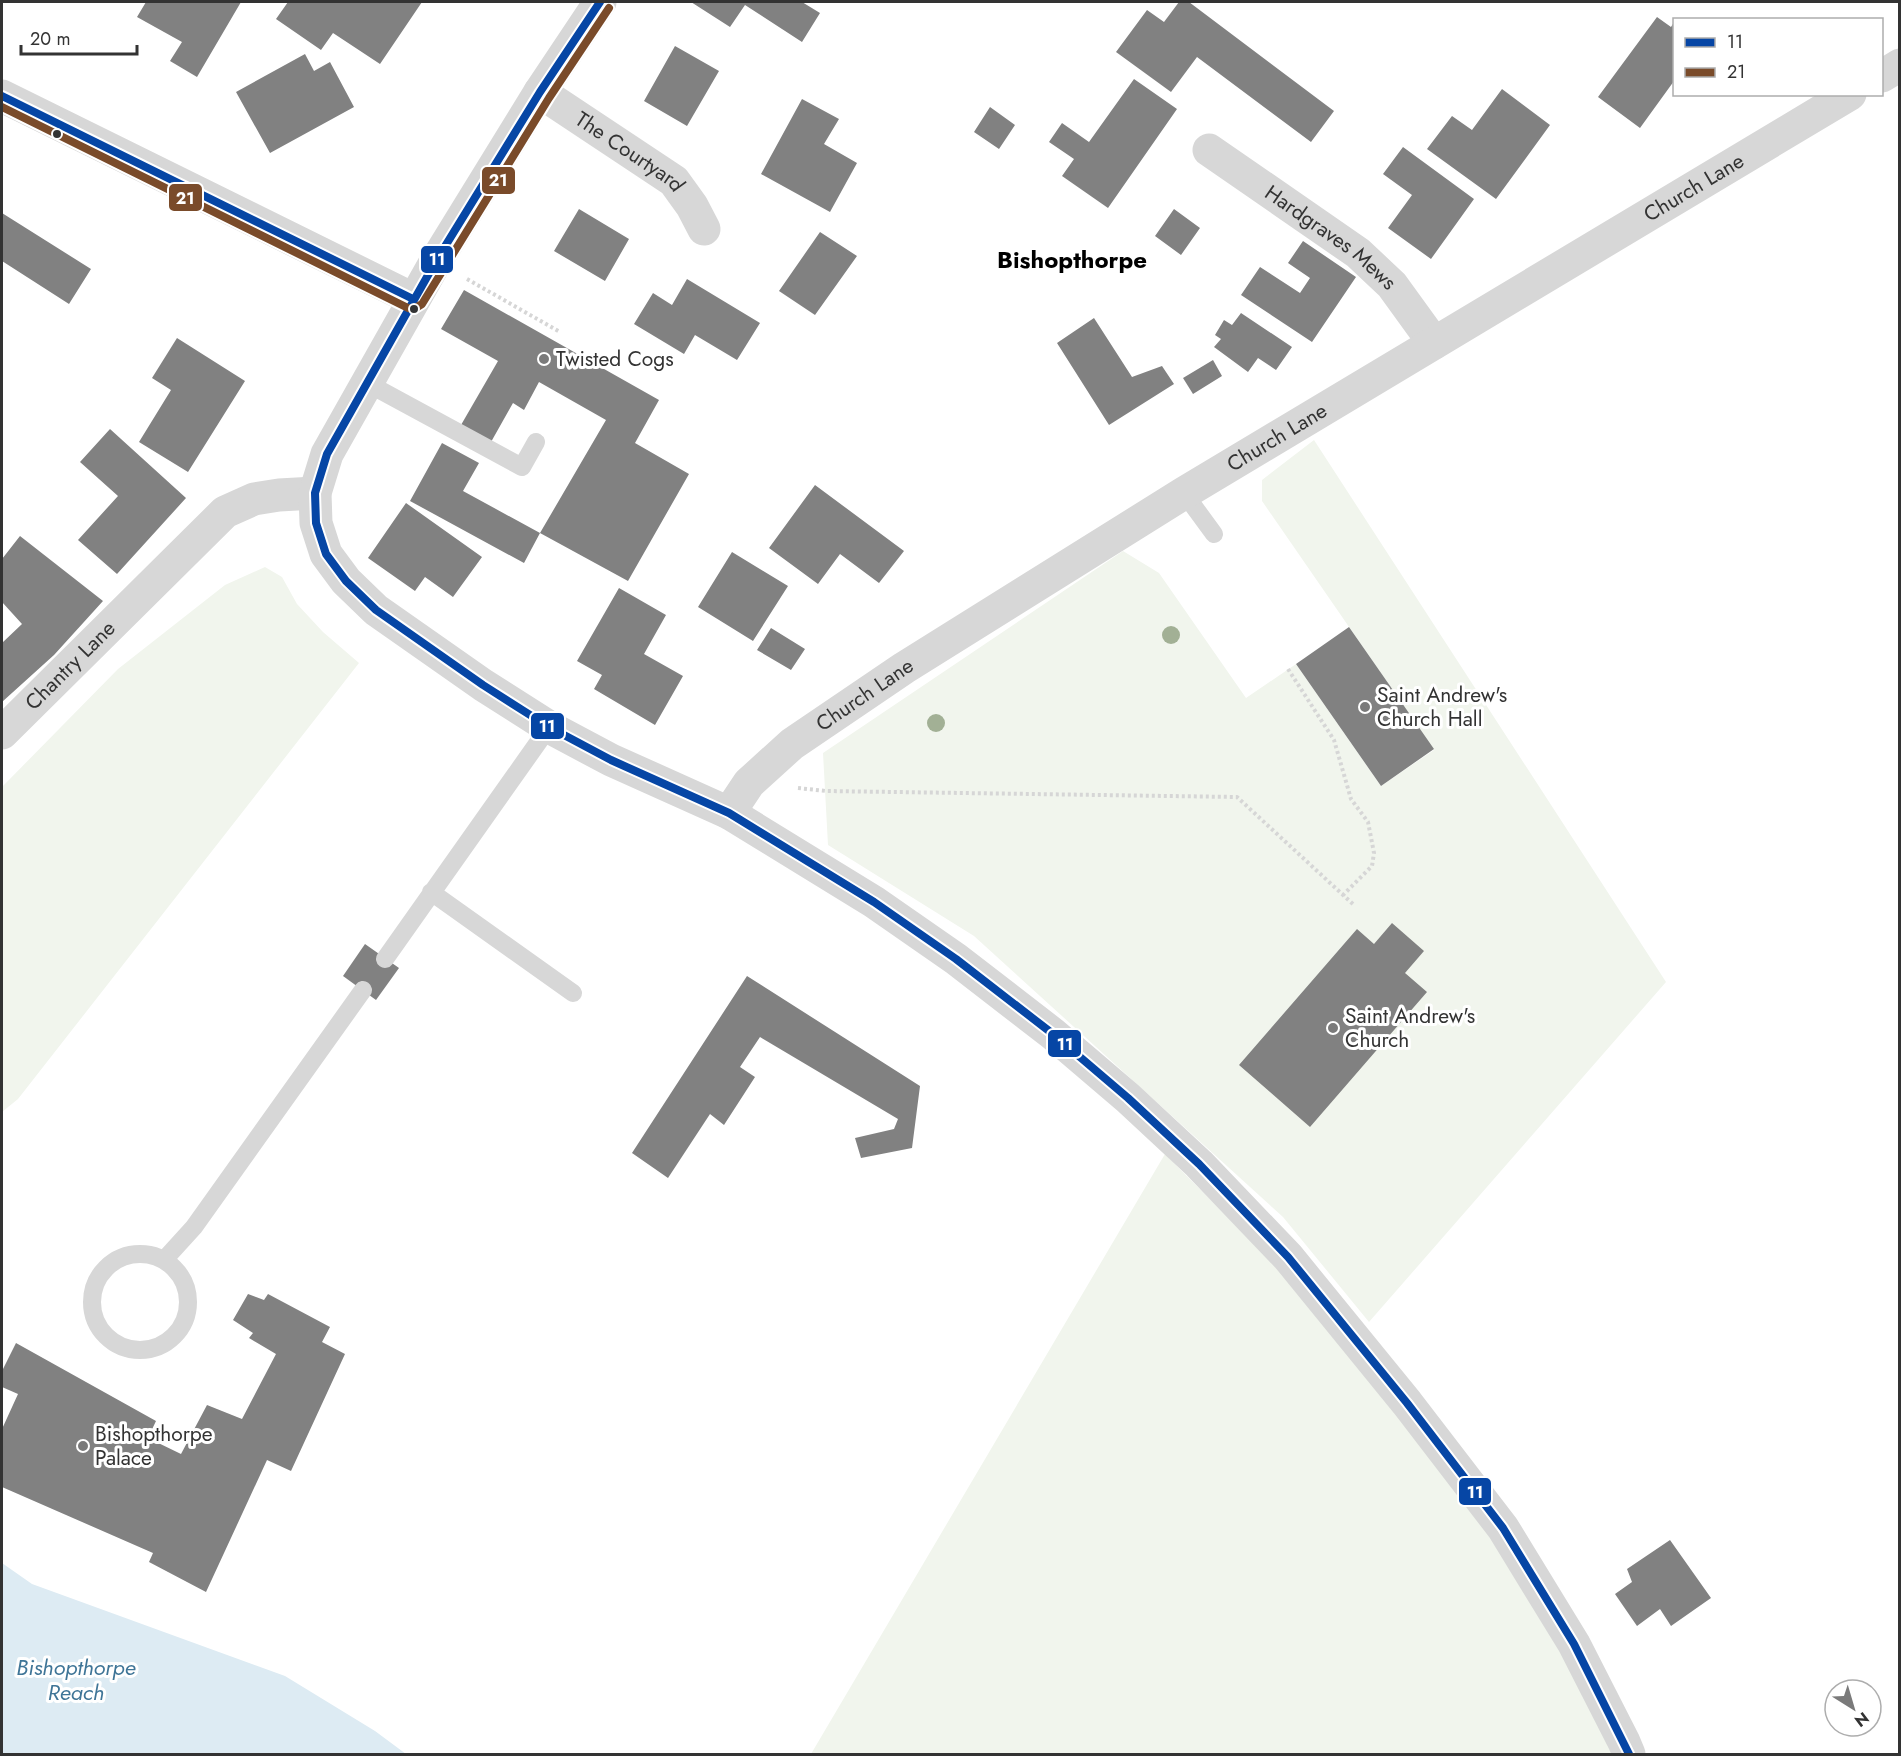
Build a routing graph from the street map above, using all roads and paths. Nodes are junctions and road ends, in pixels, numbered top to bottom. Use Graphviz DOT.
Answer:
graph roads {
  1 [pos="600,2"];
  2 [pos="1899,65"];
  3 [pos="1883,75"];
  4 [pos="540,92"];
  5 [pos="2,96"];
  6 [pos="1847,96"];
  7 [pos="1209,150"];
  8 [pos="704,229"];
  9 [pos="436,261"];
  10 [pos="413,299"];
  11 [pos="560,332"];
  12 [pos="1434,343"];
  13 [pos="367,383"];
  14 [pos="536,442"];
  15 [pos="315,493"];
  16 [pos="1184,493"];
  17 [pos="1214,534"];
  18 [pos="1288,669"];
  19 [pos="549,727"];
  20 [pos="2,733"];
  21 [pos="749,783"];
  22 [pos="729,813"];
  23 [pos="431,892"];
  24 [pos="1343,895"];
  25 [pos="1355,906"];
  26 [pos="385,959"];
  27 [pos="363,990"];
  28 [pos="573,993"];
  29 [pos="164,1260"];
  30 [pos="1629,1755"];
  1 -- 4 [label="street"];
  2 -- 3 [label="street"];
  4 -- 8 [label="street, The Courtyard"];
  4 -- 9 [label="street"];
  5 -- 10 [label="street"];
  6 -- 12 [label="street, Church Lane"];
  7 -- 12 [label="street, Hardgraves Mews"];
  9 -- 10 [label="street"];
  9 -- 11 [label="path"];
  10 -- 13 [label="street"];
  12 -- 16 [label="street, Church Lane"];
  13 -- 14 [label="lane"];
  13 -- 15 [label="street"];
  15 -- 19 [label="street"];
  15 -- 20 [label="street, Chantry Lane"];
  16 -- 17 [label="lane"];
  16 -- 21 [label="street, Church Lane"];
  18 -- 24 [label="path"];
  19 -- 22 [label="street"];
  19 -- 23 [label="lane"];
  21 -- 22 [label="street, Church Lane"];
  21 -- 24 [label="path"];
  22 -- 30 [label="street"];
  23 -- 26 [label="lane"];
  23 -- 28 [label="lane"];
  24 -- 25 [label="path"];
  27 -- 29 [label="lane"];
  29 -- 29 [label="lane"];
}
